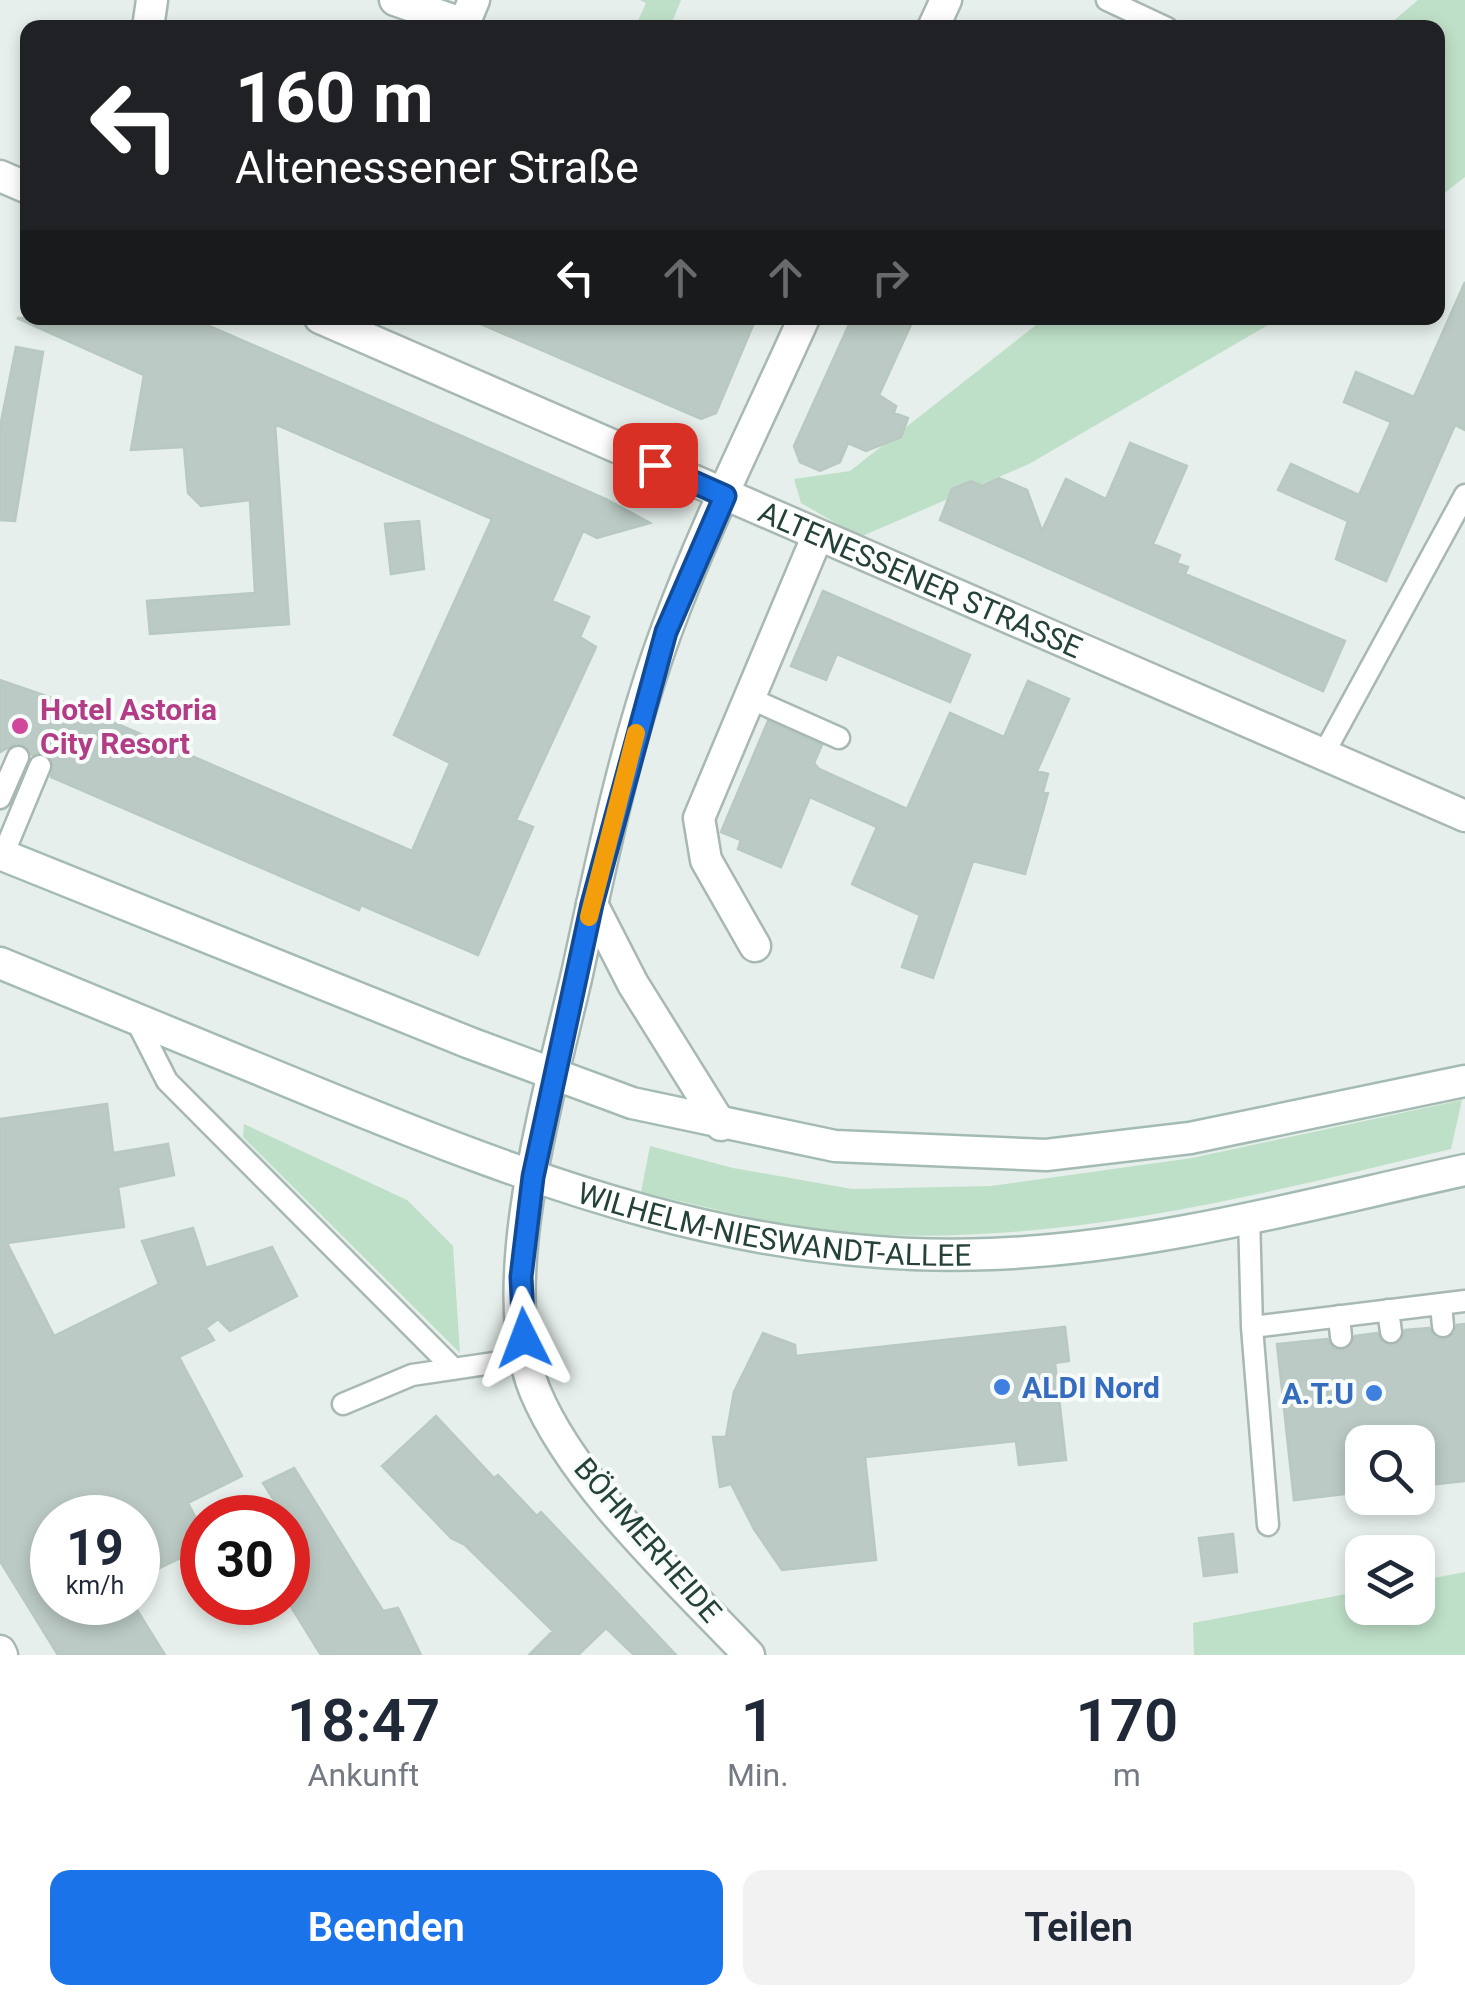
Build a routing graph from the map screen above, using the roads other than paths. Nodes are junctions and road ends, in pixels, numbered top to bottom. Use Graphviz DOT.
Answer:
graph roads {
  1 [pos="395,0"];
  2 [pos="1107,0"];
  3 [pos="452,20"];
  4 [pos="1151,20"];
  5 [pos="336,325"];
  6 [pos="801,325"];
  7 [pos="725,496"];
  8 [pos="1465,496"];
  9 [pos="817,536"];
  10 [pos="749,698"];
  11 [pos="839,738"];
  12 [pos="1322,755"];
  13 [pos="18,757"];
  14 [pos="40,766"];
  15 [pos="0,798"];
  16 [pos="1465,816"];
  17 [pos="2,855"];
  18 [pos="592,904"];
  19 [pos="755,946"];
  20 [pos="0,964"];
  21 [pos="135,1018"];
  22 [pos="552,1074"];
  23 [pos="1465,1081"];
  24 [pos="721,1125"];
  25 [pos="1465,1170"];
  26 [pos="533,1177"];
  27 [pos="1249,1216"];
  28 [pos="1465,1301"];
  29 [pos="1441,1304"];
  30 [pos="1413,1307"];
  31 [pos="1388,1310"];
  32 [pos="1442,1326"];
  33 [pos="1252,1327"];
  34 [pos="1416,1329"];
  35 [pos="1391,1332"];
  36 [pos="527,1358"];
  37 [pos="454,1369"];
  38 [pos="343,1404"];
  39 [pos="1268,1526"];
  40 [pos="749,1655"];
  1 -- 3 [label="street"];
  2 -- 4 [label="lane"];
  5 -- 7 [label="street, ALTENESSENER STRASSE"];
  6 -- 7 [label="street, BÖHMERHEIDE"];
  7 -- 9 [label="street, ALTENESSENER STRASSE"];
  7 -- 18 [label="street, BÖHMERHEIDE"];
  8 -- 12 [label="lane"];
  9 -- 10 [label="street"];
  9 -- 12 [label="street, ALTENESSENER STRASSE"];
  10 -- 11 [label="lane"];
  10 -- 19 [label="street"];
  12 -- 16 [label="street, ALTENESSENER STRASSE"];
  13 -- 15 [label="lane"];
  14 -- 17 [label="lane"];
  17 -- 22 [label="street"];
  18 -- 22 [label="street, BÖHMERHEIDE"];
  18 -- 24 [label="street"];
  20 -- 21 [label="street, WILHELM-NIESWANDT-ALLEE"];
  21 -- 26 [label="street, WILHELM-NIESWANDT-ALLEE"];
  21 -- 37 [label="lane"];
  22 -- 24 [label="street"];
  22 -- 26 [label="street, BÖHMERHEIDE"];
  23 -- 24 [label="street"];
  25 -- 27 [label="street, WILHELM-NIESWANDT-ALLEE"];
  26 -- 27 [label="street, WILHELM-NIESWANDT-ALLEE"];
  26 -- 36 [label="street, BÖHMERHEIDE"];
  27 -- 33 [label="lane"];
  28 -- 29 [label="lane"];
  29 -- 30 [label="lane"];
  29 -- 32 [label="lane"];
  30 -- 31 [label="lane"];
  30 -- 34 [label="lane"];
  31 -- 33 [label="lane"];
  31 -- 35 [label="lane"];
  33 -- 39 [label="lane"];
  36 -- 37 [label="lane"];
  36 -- 40 [label="street, BÖHMERHEIDE"];
  37 -- 38 [label="lane"];
}
